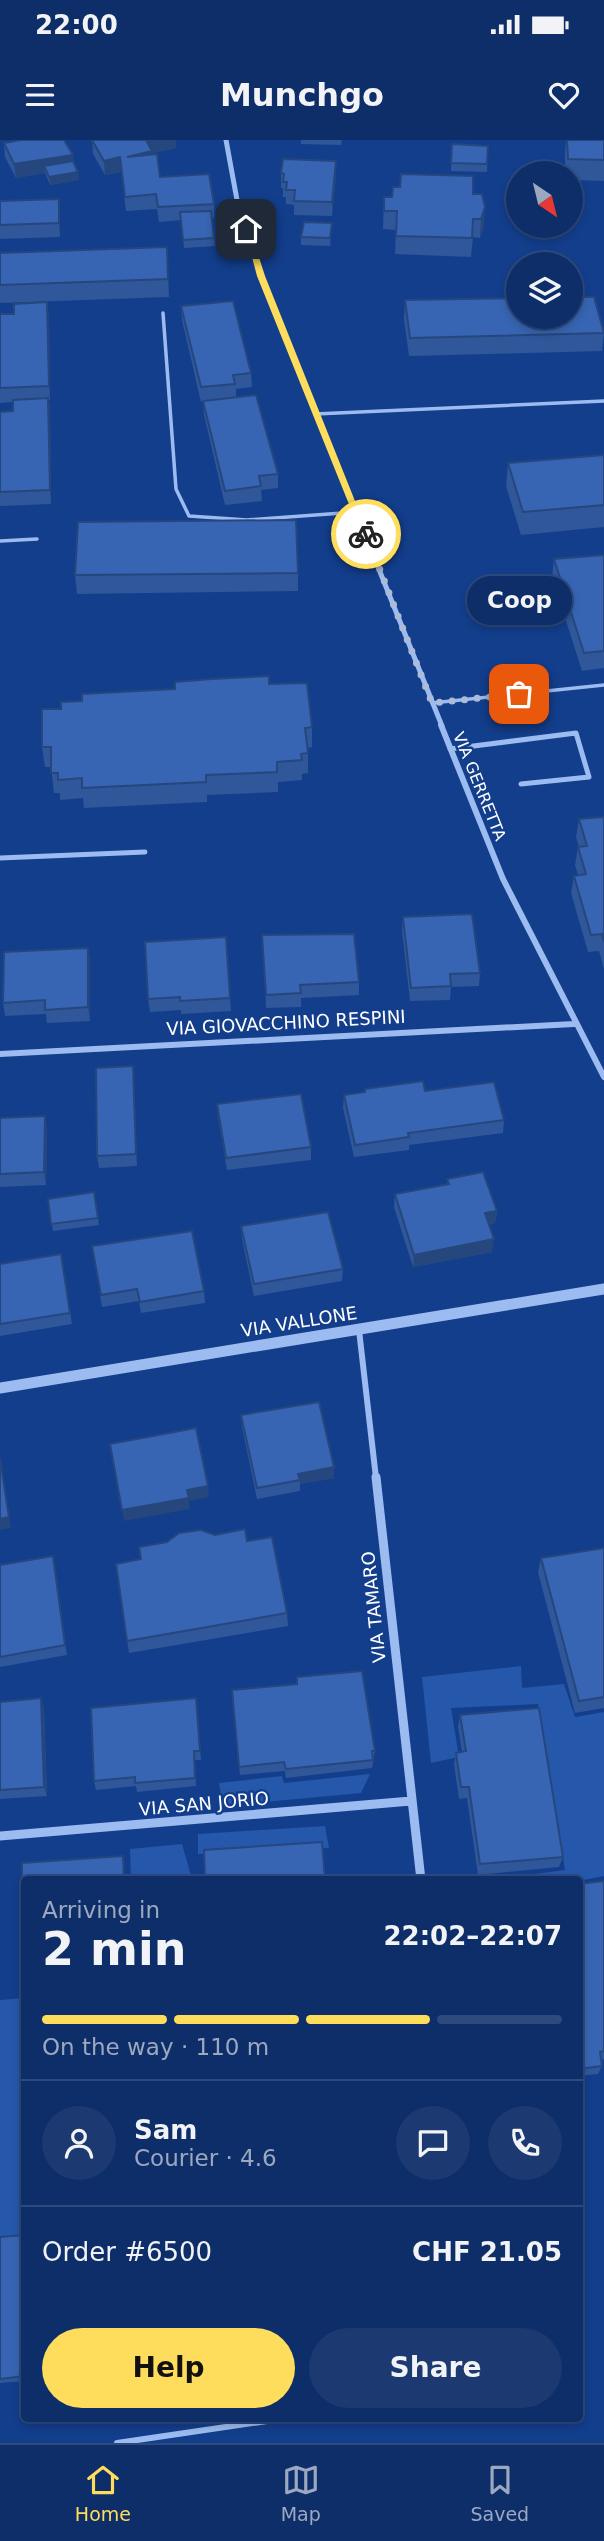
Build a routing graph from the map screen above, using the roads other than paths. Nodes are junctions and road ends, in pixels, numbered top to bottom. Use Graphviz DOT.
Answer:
graph roads {
  1 [pos="226,140"];
  2 [pos="163,313"];
  3 [pos="604,401"];
  4 [pos="315,414"];
  5 [pos="356,512"];
  6 [pos="37,539"];
  7 [pos="0,541"];
  8 [pos="604,685"];
  9 [pos="432,703"];
  10 [pos="450,749"];
  11 [pos="521,784"];
  12 [pos="145,852"];
  13 [pos="0,858"];
  14 [pos="574,1024"];
  15 [pos="0,1054"];
  16 [pos="604,1077"];
  17 [pos="604,1289"];
  18 [pos="359,1330"];
  19 [pos="0,1388"];
  20 [pos="411,1801"];
  21 [pos="0,1836"];
  22 [pos="420,1876"];
  23 [pos="260,2422"];
  24 [pos="117,2443"];
  1 -- 4 [label="street, VIA GERRETTA"];
  2 -- 5 [label="lane"];
  3 -- 4 [label="lane"];
  4 -- 5 [label="street, VIA GERRETTA"];
  5 -- 9 [label="street, VIA GERRETTA"];
  6 -- 7 [label="lane"];
  8 -- 9 [label="lane"];
  9 -- 10 [label="street, VIA GERRETTA"];
  10 -- 11 [label="lane"];
  10 -- 14 [label="street, VIA GERRETTA"];
  12 -- 13 [label="lane"];
  14 -- 15 [label="street, VIA GIOVACCHINO RESPINI"];
  14 -- 16 [label="street, VIA GERRETTA"];
  17 -- 18 [label="street, VIA VALLONE"];
  18 -- 19 [label="street, VIA VALLONE"];
  18 -- 20 [label="street, VIA TAMARO"];
  20 -- 21 [label="street, VIA SAN JORIO"];
  20 -- 22 [label="street, VIA TAMARO"];
  23 -- 24 [label="lane"];
}
